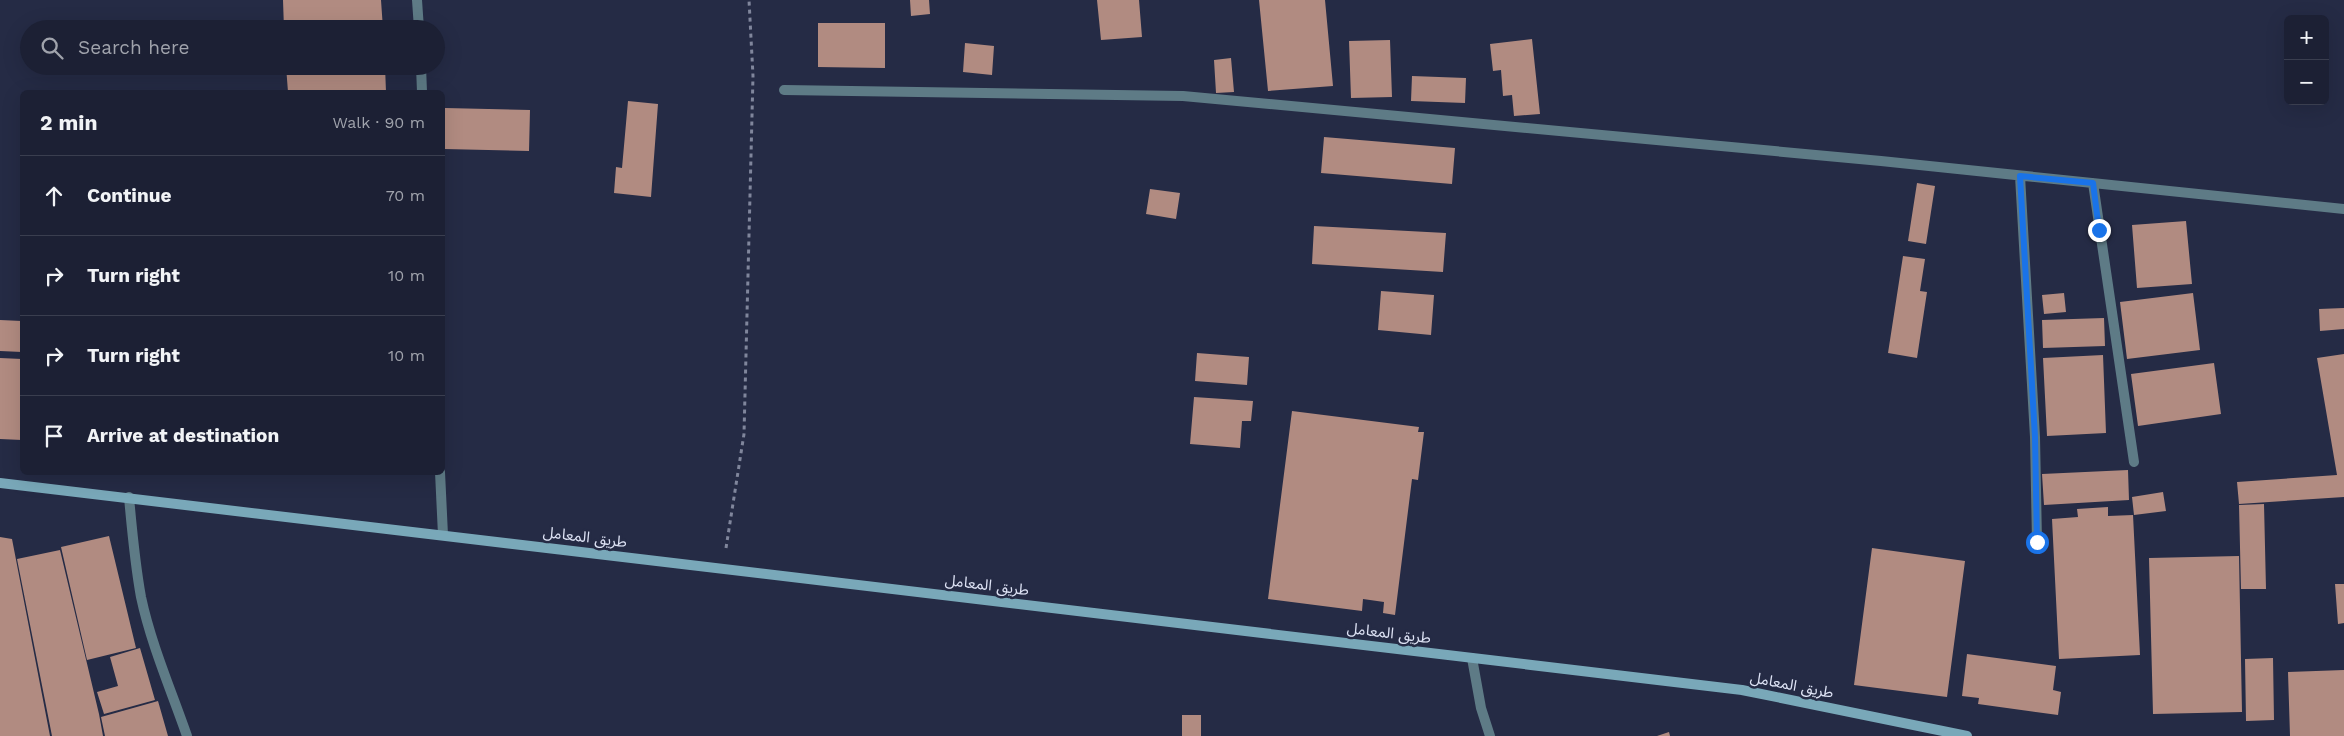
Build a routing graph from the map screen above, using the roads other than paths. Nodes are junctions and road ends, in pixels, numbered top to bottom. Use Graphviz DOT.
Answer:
graph roads {
  1 [pos="417,0"];
  2 [pos="418,20"];
  3 [pos="421,75"];
  4 [pos="422,90"];
  5 [pos="784,90"];
  6 [pos="2020,176"];
  7 [pos="2093,183"];
  8 [pos="2344,209"];
  9 [pos="2134,462"];
  10 [pos="440,475"];
  11 [pos="0,483"];
  12 [pos="129,497"];
  13 [pos="443,535"];
  14 [pos="2037,542"];
  15 [pos="1472,658"];
  16 [pos="187,736"];
  17 [pos="1490,736"];
  18 [pos="1967,736"];
  1 -- 2 [label="street"];
  3 -- 4 [label="street"];
  5 -- 6 [label="street"];
  6 -- 7 [label="street"];
  6 -- 14 [label="street"];
  7 -- 8 [label="street"];
  7 -- 9 [label="street"];
  10 -- 13 [label="street"];
  11 -- 12 [label="main road, طريق المعامل"];
  12 -- 13 [label="main road, طريق المعامل"];
  12 -- 16 [label="street"];
  13 -- 15 [label="main road, طريق المعامل"];
  15 -- 17 [label="street"];
  15 -- 18 [label="main road, طريق المعامل"];
}
